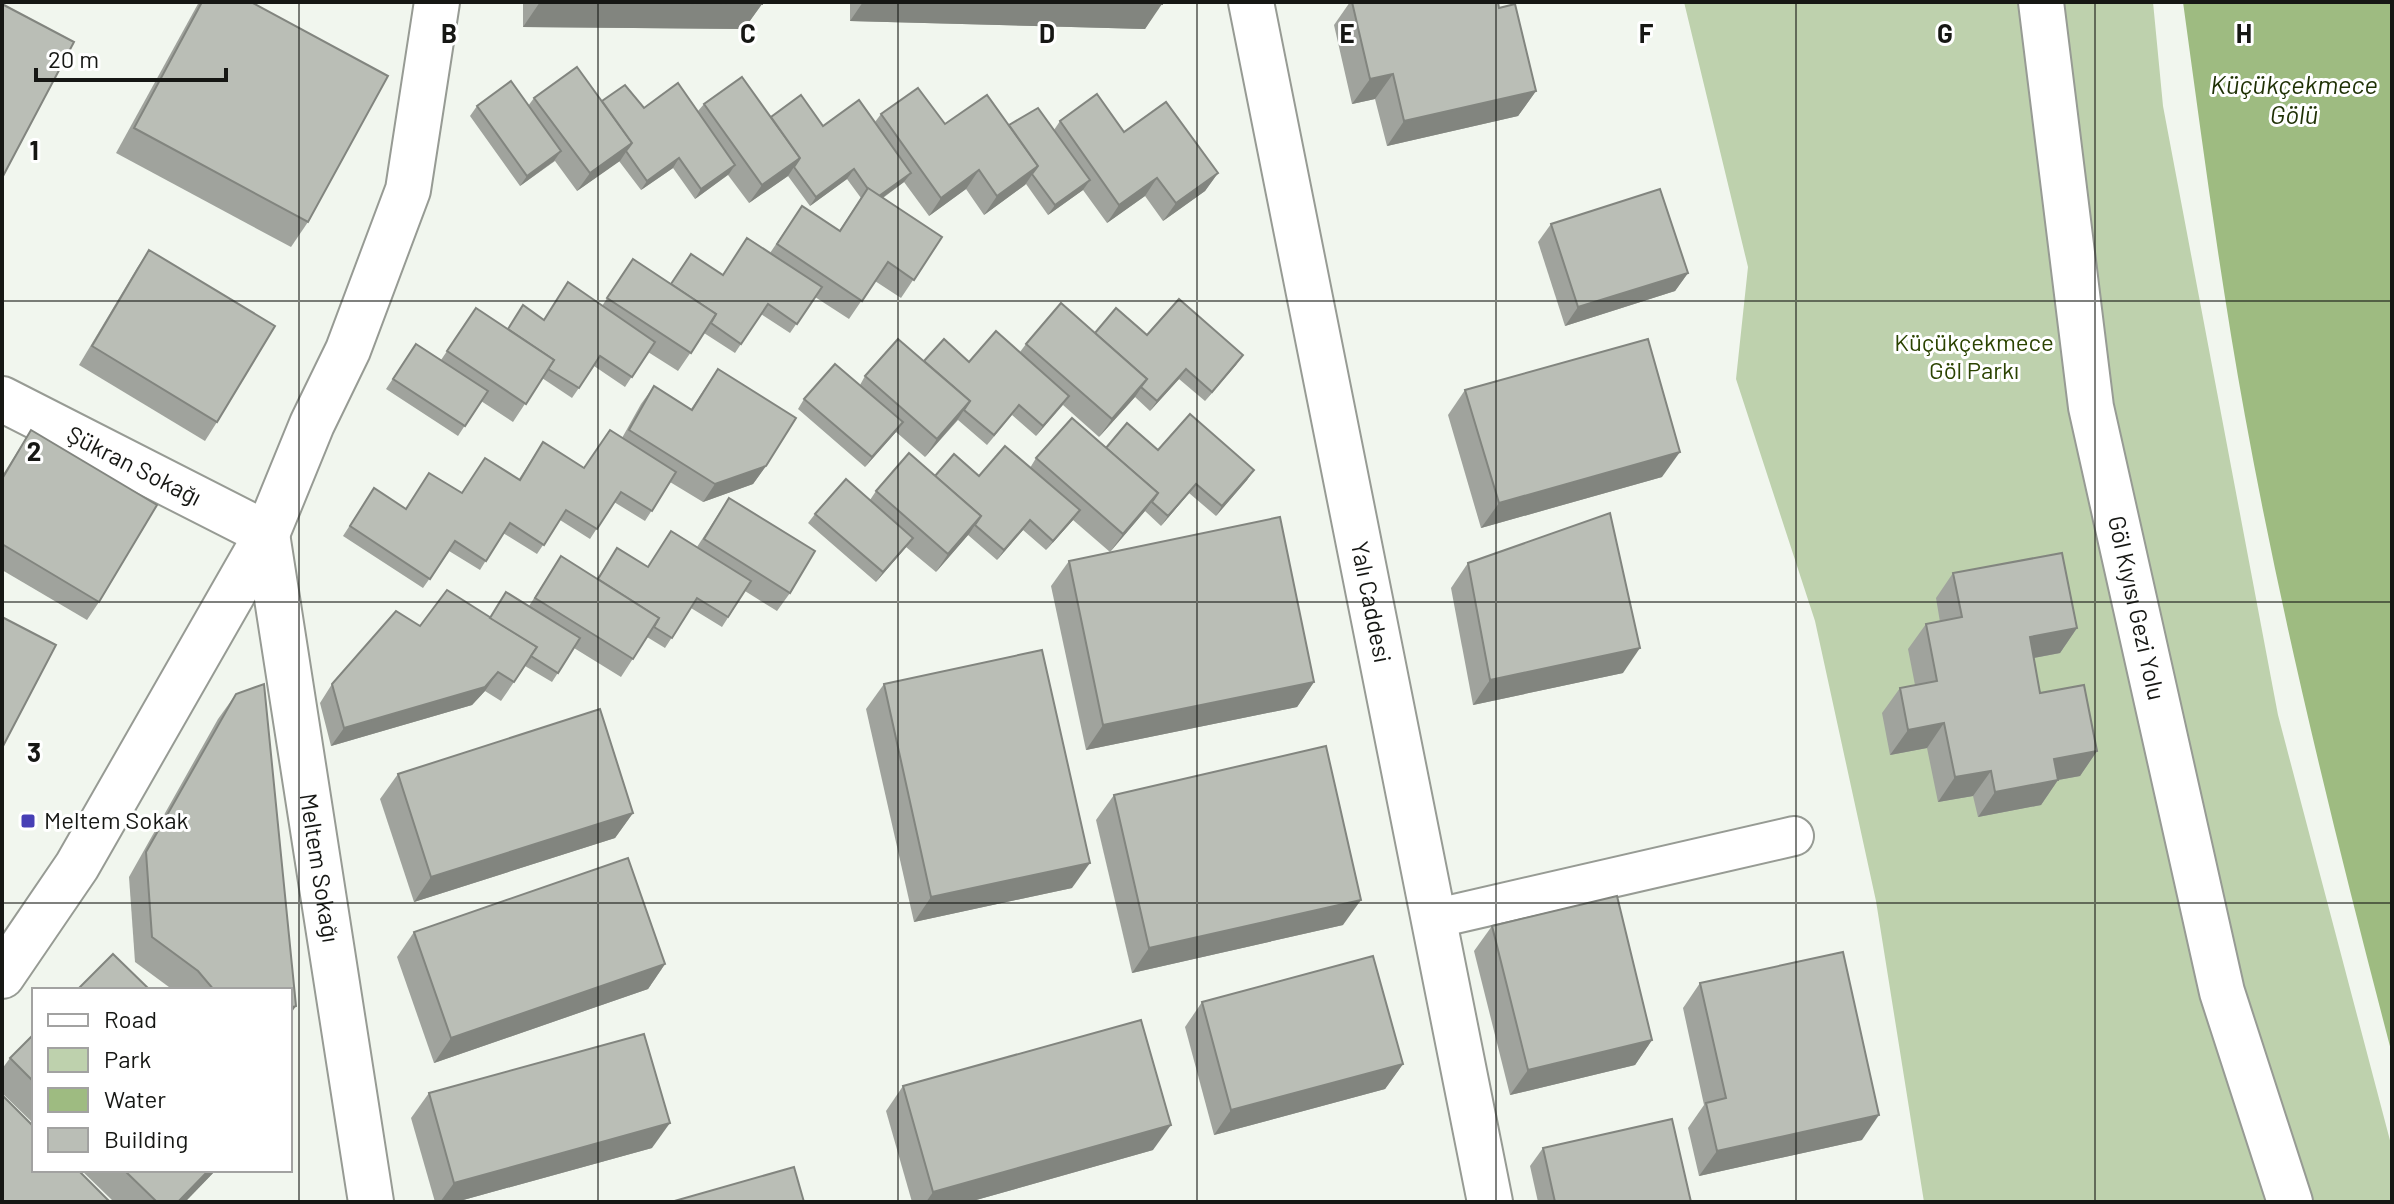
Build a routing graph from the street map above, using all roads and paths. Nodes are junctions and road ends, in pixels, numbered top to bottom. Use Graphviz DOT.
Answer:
graph roads {
  1 [pos="437,2"];
  2 [pos="1251,2"];
  3 [pos="2041,2"];
  4 [pos="2,399"];
  5 [pos="267,534"];
  6 [pos="1794,836"];
  7 [pos="1433,919"];
  8 [pos="2,976"];
  9 [pos="371,1202"];
  10 [pos="1490,1202"];
  11 [pos="2290,1202"];
  1 -- 5 [label="street"];
  2 -- 7 [label="street, Yalı Caddesi"];
  3 -- 11 [label="street, Göl Kıyısı Gezi Yolu"];
  4 -- 5 [label="street, Şükran Sokağı"];
  5 -- 8 [label="street"];
  5 -- 9 [label="street, Meltem Sokağı"];
  6 -- 7 [label="lane"];
  7 -- 10 [label="street, Yalı Caddesi"];
}
